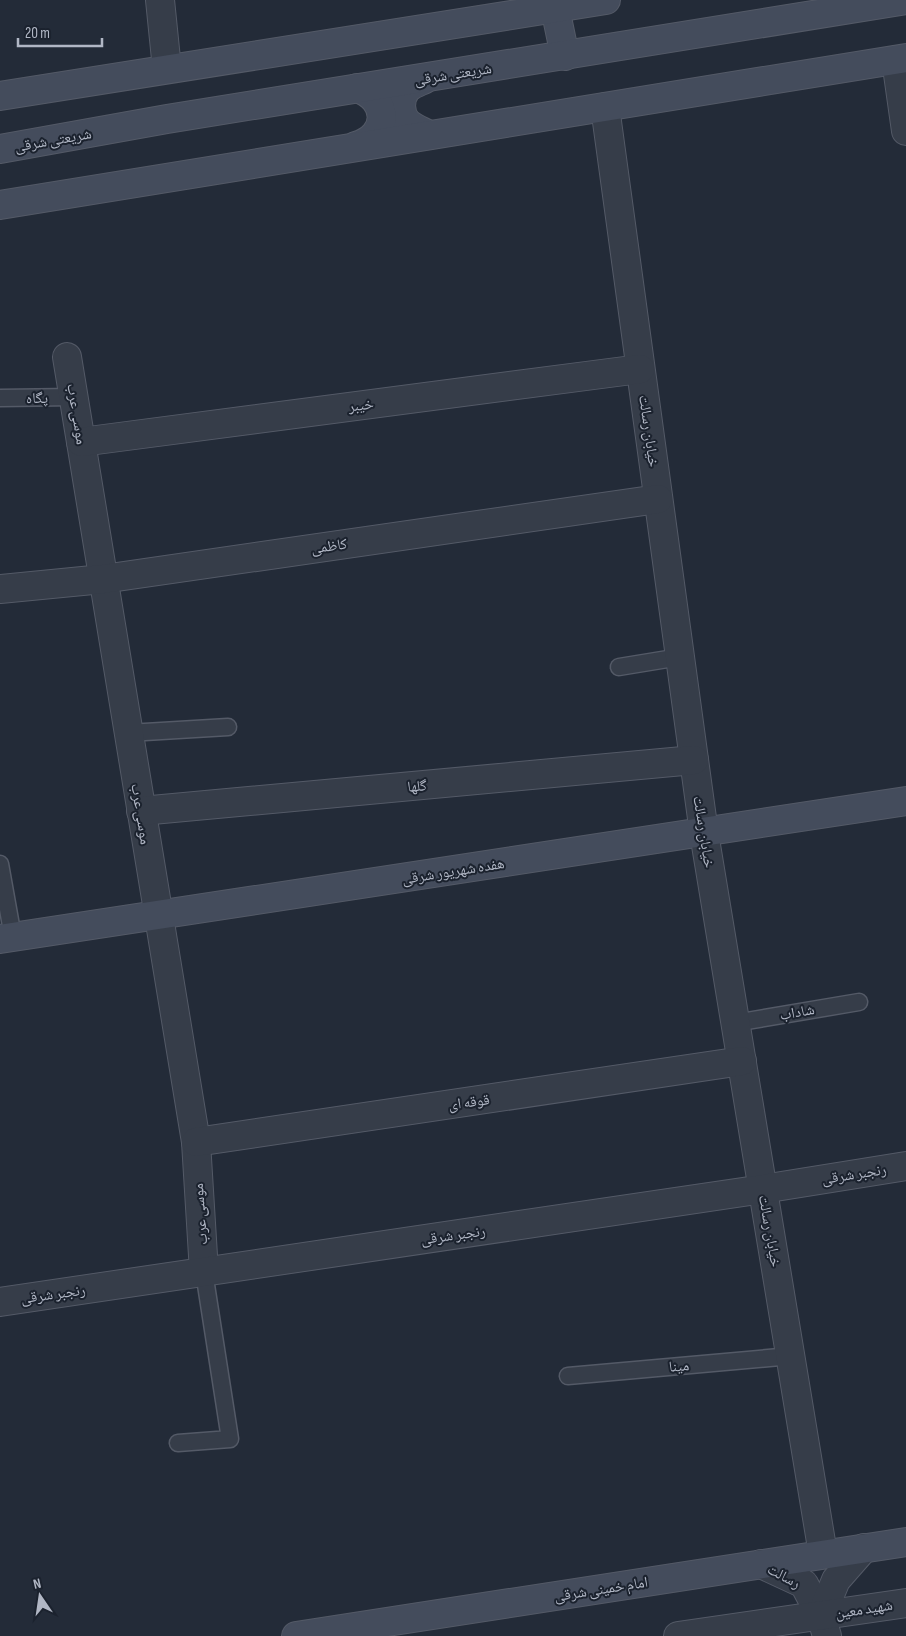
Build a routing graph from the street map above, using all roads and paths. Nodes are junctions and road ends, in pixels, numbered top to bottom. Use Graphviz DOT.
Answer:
graph roads {
  1 [pos="160,0"];
  2 [pos="606,0"];
  3 [pos="906,0"];
  4 [pos="555,8"];
  5 [pos="565,56"];
  6 [pos="901,59"];
  7 [pos="167,69"];
  8 [pos="425,79"];
  9 [pos="357,88"];
  10 [pos="0,96"];
  11 [pos="604,107"];
  12 [pos="906,132"];
  13 [pos="429,135"];
  14 [pos="356,146"];
  15 [pos="0,149"];
  16 [pos="0,205"];
  17 [pos="67,357"];
  18 [pos="640,369"];
  19 [pos="74,397"];
  20 [pos="0,398"];
  21 [pos="81,442"];
  22 [pos="658,499"];
  23 [pos="103,579"];
  24 [pos="0,589"];
  25 [pos="680,657"];
  26 [pos="619,667"];
  27 [pos="228,726"];
  28 [pos="128,733"];
  29 [pos="694,760"];
  30 [pos="906,801"];
  31 [pos="141,811"];
  32 [pos="704,833"];
  33 [pos="0,864"];
  34 [pos="158,915"];
  35 [pos="6,938"];
  36 [pos="859,1002"];
  37 [pos="735,1022"];
  38 [pos="742,1061"];
  39 [pos="196,1142"];
  40 [pos="906,1166"];
  41 [pos="763,1189"];
  42 [pos="204,1272"];
  43 [pos="0,1302"];
  44 [pos="791,1356"];
  45 [pos="568,1376"];
  46 [pos="178,1443"];
  47 [pos="906,1542"];
  48 [pos="864,1548"];
  49 [pos="823,1554"];
  50 [pos="761,1564"];
  51 [pos="906,1603"];
  52 [pos="824,1626"];
  53 [pos="296,1636"];
  54 [pos="678,1636"];
  1 -- 7 [label="street"];
  2 -- 4 [label="main road"];
  3 -- 5 [label="main road, شریعتی شرقی"];
  4 -- 5 [label="main road"];
  4 -- 7 [label="main road"];
  5 -- 8 [label="main road, شریعتی شرقی"];
  6 -- 11 [label="main road"];
  6 -- 12 [label="street"];
  7 -- 10 [label="main road"];
  8 -- 9 [label="main road, شریعتی شرقی"];
  8 -- 13 [label="main road"];
  9 -- 14 [label="main road"];
  9 -- 15 [label="main road, شریعتی شرقی"];
  11 -- 13 [label="main road"];
  11 -- 18 [label="street, خیابان رسالت"];
  13 -- 14 [label="main road"];
  14 -- 16 [label="main road"];
  17 -- 19 [label="street, موسی عرب"];
  18 -- 21 [label="street, خیبر"];
  18 -- 22 [label="street, خیابان رسالت"];
  19 -- 20 [label="lane, پگاه"];
  19 -- 21 [label="street, موسی عرب"];
  21 -- 23 [label="street, موسی عرب"];
  22 -- 23 [label="street, کاظمی"];
  22 -- 25 [label="street, خیابان رسالت"];
  23 -- 24 [label="street, کاظمی"];
  23 -- 28 [label="street, موسی عرب"];
  25 -- 26 [label="lane"];
  25 -- 29 [label="street, خیابان رسالت"];
  27 -- 28 [label="lane"];
  28 -- 31 [label="street, موسی عرب"];
  29 -- 31 [label="street, گلها"];
  29 -- 32 [label="street, خیابان رسالت"];
  30 -- 32 [label="main road, هفده شهریور شرقی"];
  31 -- 34 [label="street, موسی عرب"];
  32 -- 34 [label="main road, هفده شهریور شرقی"];
  32 -- 37 [label="street, خیابان رسالت"];
  33 -- 35 [label="lane"];
  34 -- 35 [label="main road, هفده شهریور شرقی"];
  34 -- 39 [label="street, موسی عرب"];
  36 -- 37 [label="lane, شاداب"];
  37 -- 38 [label="street, خیابان رسالت"];
  38 -- 39 [label="street, قوقه ای"];
  38 -- 41 [label="street, خیابان رسالت"];
  39 -- 42 [label="street, موسی عرب"];
  40 -- 41 [label="street, رنجبر شرقی"];
  41 -- 42 [label="street, رنجبر شرقی"];
  41 -- 44 [label="street, خیابان رسالت"];
  42 -- 43 [label="street, رنجبر شرقی"];
  42 -- 46 [label="lane"];
  44 -- 45 [label="lane, مینا"];
  44 -- 49 [label="street, خیابان رسالت"];
  47 -- 48 [label="main road, امام خمینی شرقی"];
  48 -- 49 [label="main road, امام خمینی شرقی"];
  48 -- 52 [label="street"];
  49 -- 50 [label="main road, امام خمینی شرقی"];
  50 -- 52 [label="street, رسالت"];
  50 -- 53 [label="main road, امام خمینی شرقی"];
  51 -- 52 [label="street, شهید معین"];
  52 -- 54 [label="street, شهید معین"];
}
